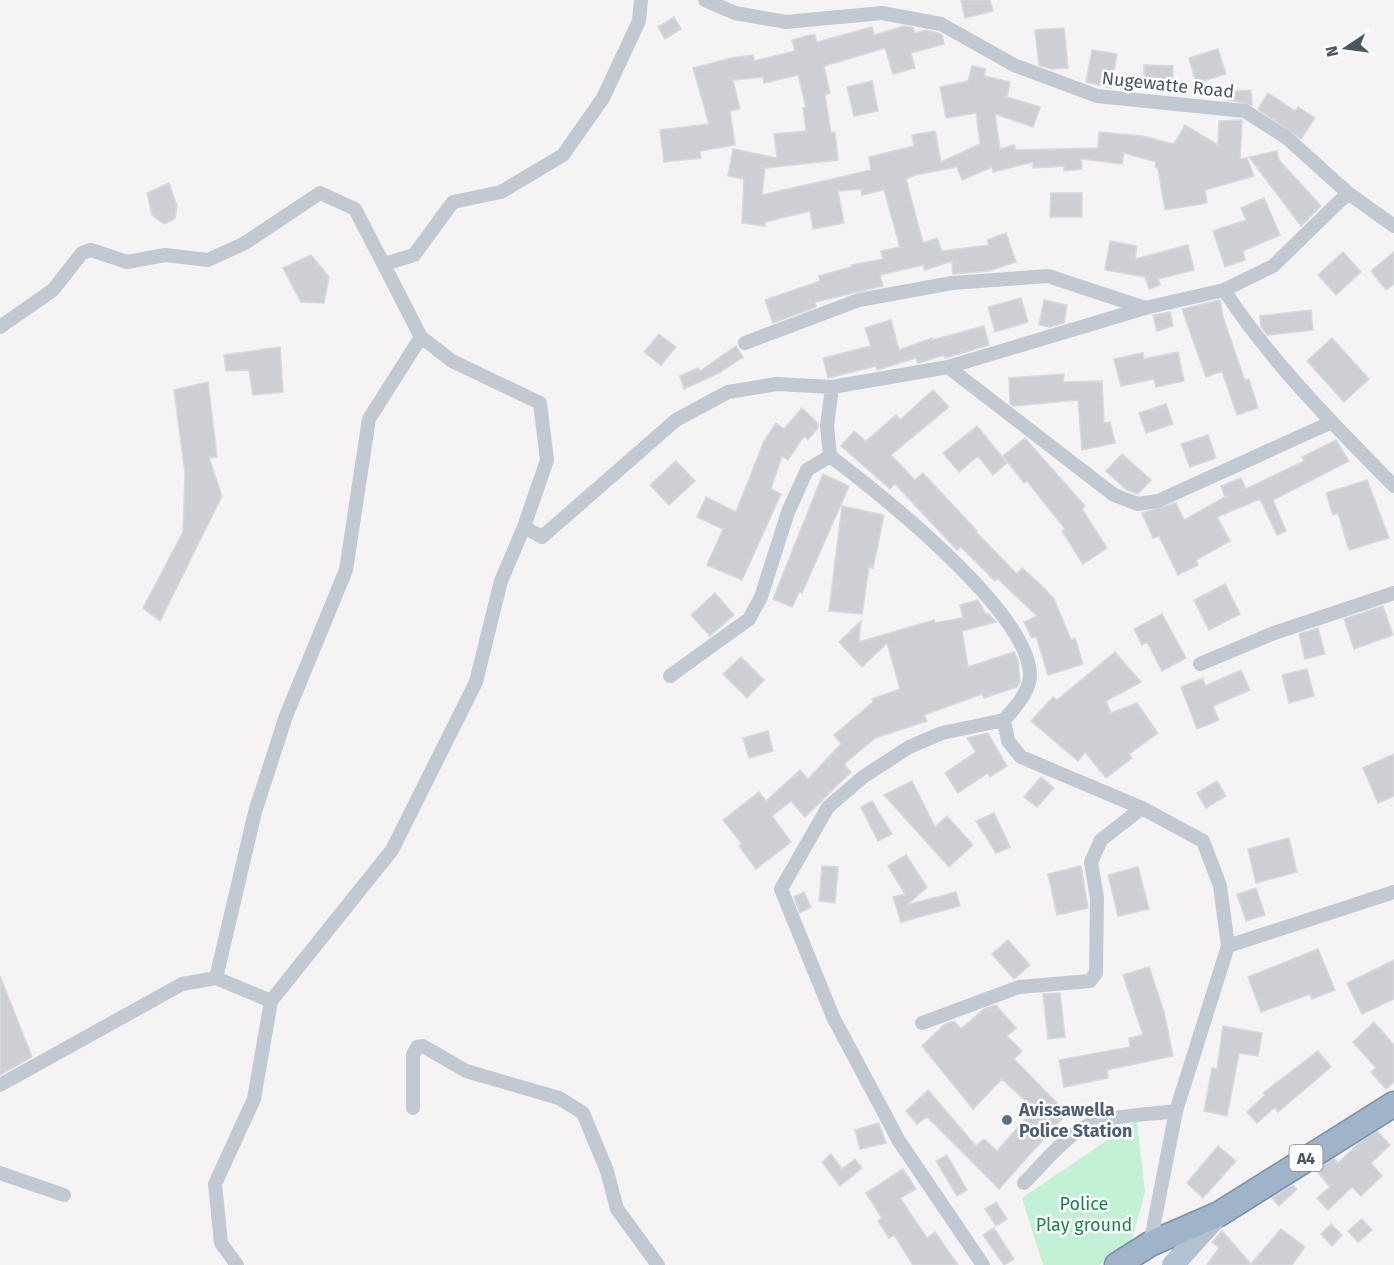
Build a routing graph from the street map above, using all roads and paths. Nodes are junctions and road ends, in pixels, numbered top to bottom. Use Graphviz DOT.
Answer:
graph roads {
  1 [pos="641,0"];
  2 [pos="705,0"];
  3 [pos="1348,193"];
  4 [pos="1394,226"];
  5 [pos="389,263"];
  6 [pos="1224,290"];
  7 [pos="1145,308"];
  8 [pos="0,327"];
  9 [pos="421,337"];
  10 [pos="745,343"];
  11 [pos="948,367"];
  12 [pos="832,387"];
  13 [pos="1332,422"];
  14 [pos="830,456"];
  15 [pos="1394,486"];
  16 [pos="524,527"];
  17 [pos="1394,593"];
  18 [pos="1200,664"];
  19 [pos="670,676"];
  20 [pos="1004,720"];
  21 [pos="1142,808"];
  22 [pos="1394,892"];
  23 [pos="1228,946"];
  24 [pos="216,978"];
  25 [pos="272,1001"];
  26 [pos="922,1023"];
  27 [pos="0,1085"];
  28 [pos="1394,1104"];
  29 [pos="413,1108"];
  30 [pos="1176,1111"];
  31 [pos="0,1173"];
  32 [pos="1024,1183"];
  33 [pos="64,1196"];
  34 [pos="1219,1214"];
  35 [pos="1150,1244"];
  36 [pos="237,1265"];
  37 [pos="658,1265"];
  38 [pos="983,1265"];
  39 [pos="1117,1265"];
  40 [pos="1173,1265"];
  1 -- 5 [label="street"];
  2 -- 3 [label="street, Nugewatte Road"];
  3 -- 4 [label="street, Nugewatte Road"];
  3 -- 6 [label="street"];
  5 -- 8 [label="street"];
  5 -- 9 [label="street"];
  6 -- 7 [label="street"];
  6 -- 13 [label="street"];
  7 -- 10 [label="street"];
  7 -- 11 [label="street"];
  9 -- 16 [label="street"];
  9 -- 24 [label="street"];
  11 -- 12 [label="street"];
  11 -- 13 [label="street"];
  12 -- 14 [label="street"];
  12 -- 16 [label="street"];
  13 -- 15 [label="street"];
  14 -- 19 [label="street"];
  14 -- 20 [label="street"];
  16 -- 25 [label="street"];
  17 -- 18 [label="street"];
  20 -- 21 [label="street"];
  20 -- 38 [label="street"];
  21 -- 23 [label="street"];
  21 -- 26 [label="street"];
  22 -- 23 [label="street"];
  23 -- 30 [label="street"];
  24 -- 25 [label="street"];
  24 -- 27 [label="street"];
  25 -- 36 [label="street"];
  28 -- 34 [label="highway, A4"];
  29 -- 37 [label="street"];
  30 -- 32 [label="street"];
  30 -- 35 [label="street"];
  31 -- 33 [label="street"];
  34 -- 35 [label="highway, A4"];
  34 -- 40 [label="main road"];
  35 -- 39 [label="highway, A4"];
}
